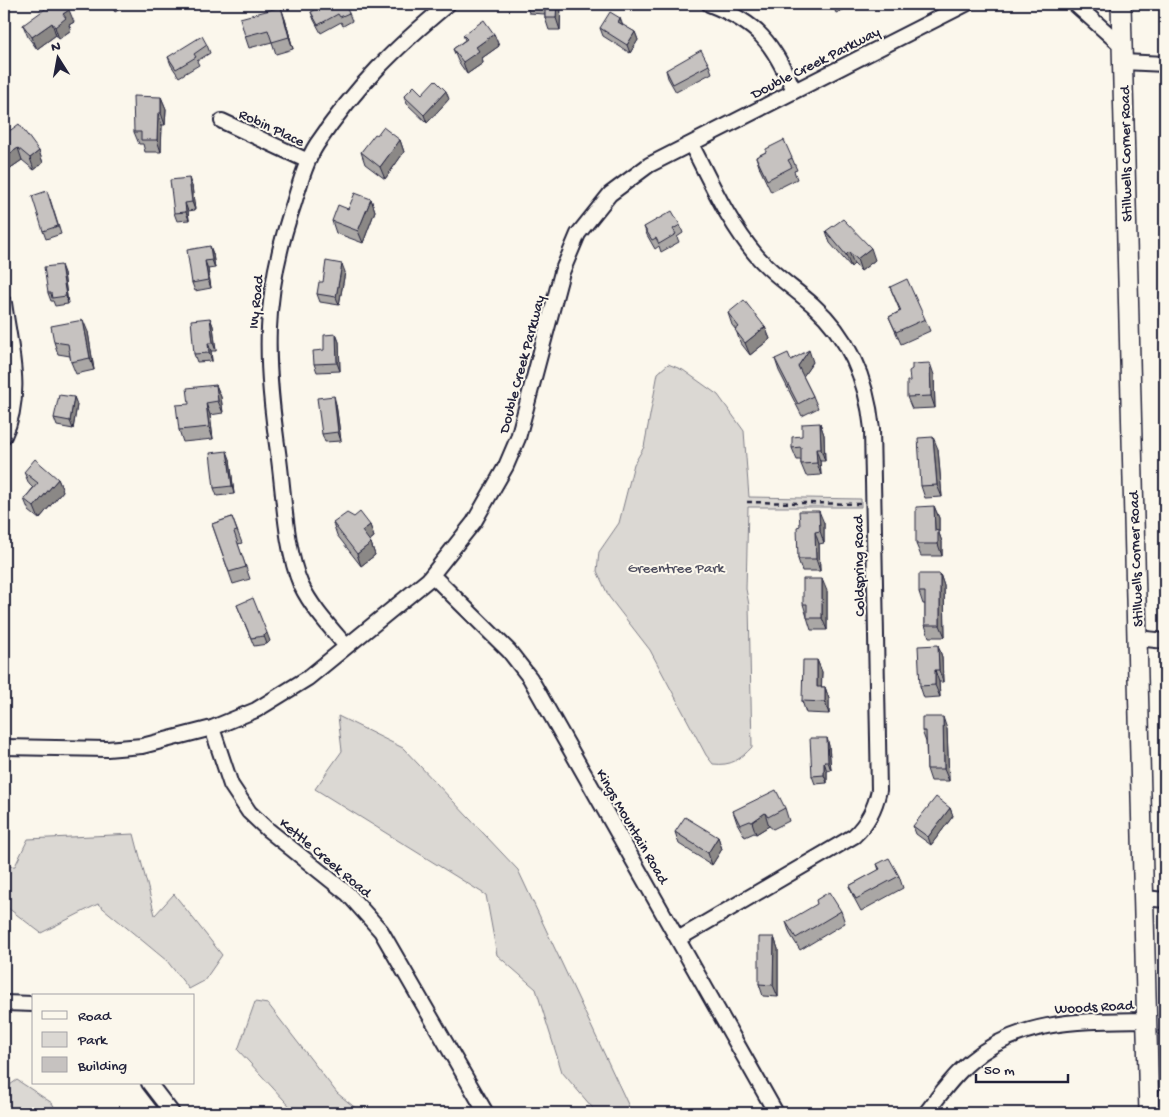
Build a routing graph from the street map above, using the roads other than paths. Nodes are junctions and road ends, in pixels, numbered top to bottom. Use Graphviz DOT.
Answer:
graph roads {
  1 [pos="448,4"];
  2 [pos="709,4"];
  3 [pos="966,4"];
  4 [pos="1074,4"];
  5 [pos="1121,4"];
  6 [pos="1123,54"];
  7 [pos="1165,64"];
  8 [pos="794,90"];
  9 [pos="222,121"];
  10 [pos="692,144"];
  11 [pos="308,161"];
  12 [pos="4,303"];
  13 [pos="4,436"];
  14 [pos="432,575"];
  15 [pos="1137,638"];
  16 [pos="1165,641"];
  17 [pos="346,646"];
  18 [pos="212,728"];
  19 [pos="4,748"];
  20 [pos="1144,898"];
  21 [pos="1165,900"];
  22 [pos="678,938"];
  23 [pos="4,1003"];
  24 [pos="32,1004"];
  25 [pos="1147,1020"];
  26 [pos="150,1084"];
  27 [pos="172,1113"];
  28 [pos="486,1113"];
  29 [pos="776,1113"];
  30 [pos="926,1113"];
  31 [pos="1149,1113"];
  1 -- 11 [label="street, Ivy Road"];
  2 -- 8 [label="street"];
  3 -- 8 [label="street, Double Creek Parkway"];
  4 -- 6 [label="street"];
  5 -- 6 [label="street, Stillwells Corner Road"];
  6 -- 7 [label="street"];
  6 -- 15 [label="street, Stillwells Corner Road"];
  8 -- 10 [label="street, Double Creek Parkway"];
  9 -- 11 [label="street, Robin Place"];
  10 -- 14 [label="street, Double Creek Parkway"];
  10 -- 22 [label="street, Coldspring Road"];
  11 -- 17 [label="street, Ivy Road"];
  12 -- 13 [label="street"];
  14 -- 17 [label="street, Double Creek Parkway"];
  14 -- 22 [label="street, Kings Mountain Road"];
  15 -- 16 [label="street"];
  15 -- 20 [label="street, Stillwells Corner Road"];
  17 -- 18 [label="street, Double Creek Parkway"];
  18 -- 19 [label="street, Double Creek Parkway"];
  18 -- 28 [label="street, Kettle Creek Road"];
  20 -- 21 [label="street"];
  20 -- 25 [label="street, Stillwells Corner Road"];
  22 -- 29 [label="street, Kings Mountain Road"];
  23 -- 24 [label="street"];
  25 -- 30 [label="street, Woods Road"];
  25 -- 31 [label="street, Stillwells Corner Road"];
  26 -- 27 [label="street"];
}
